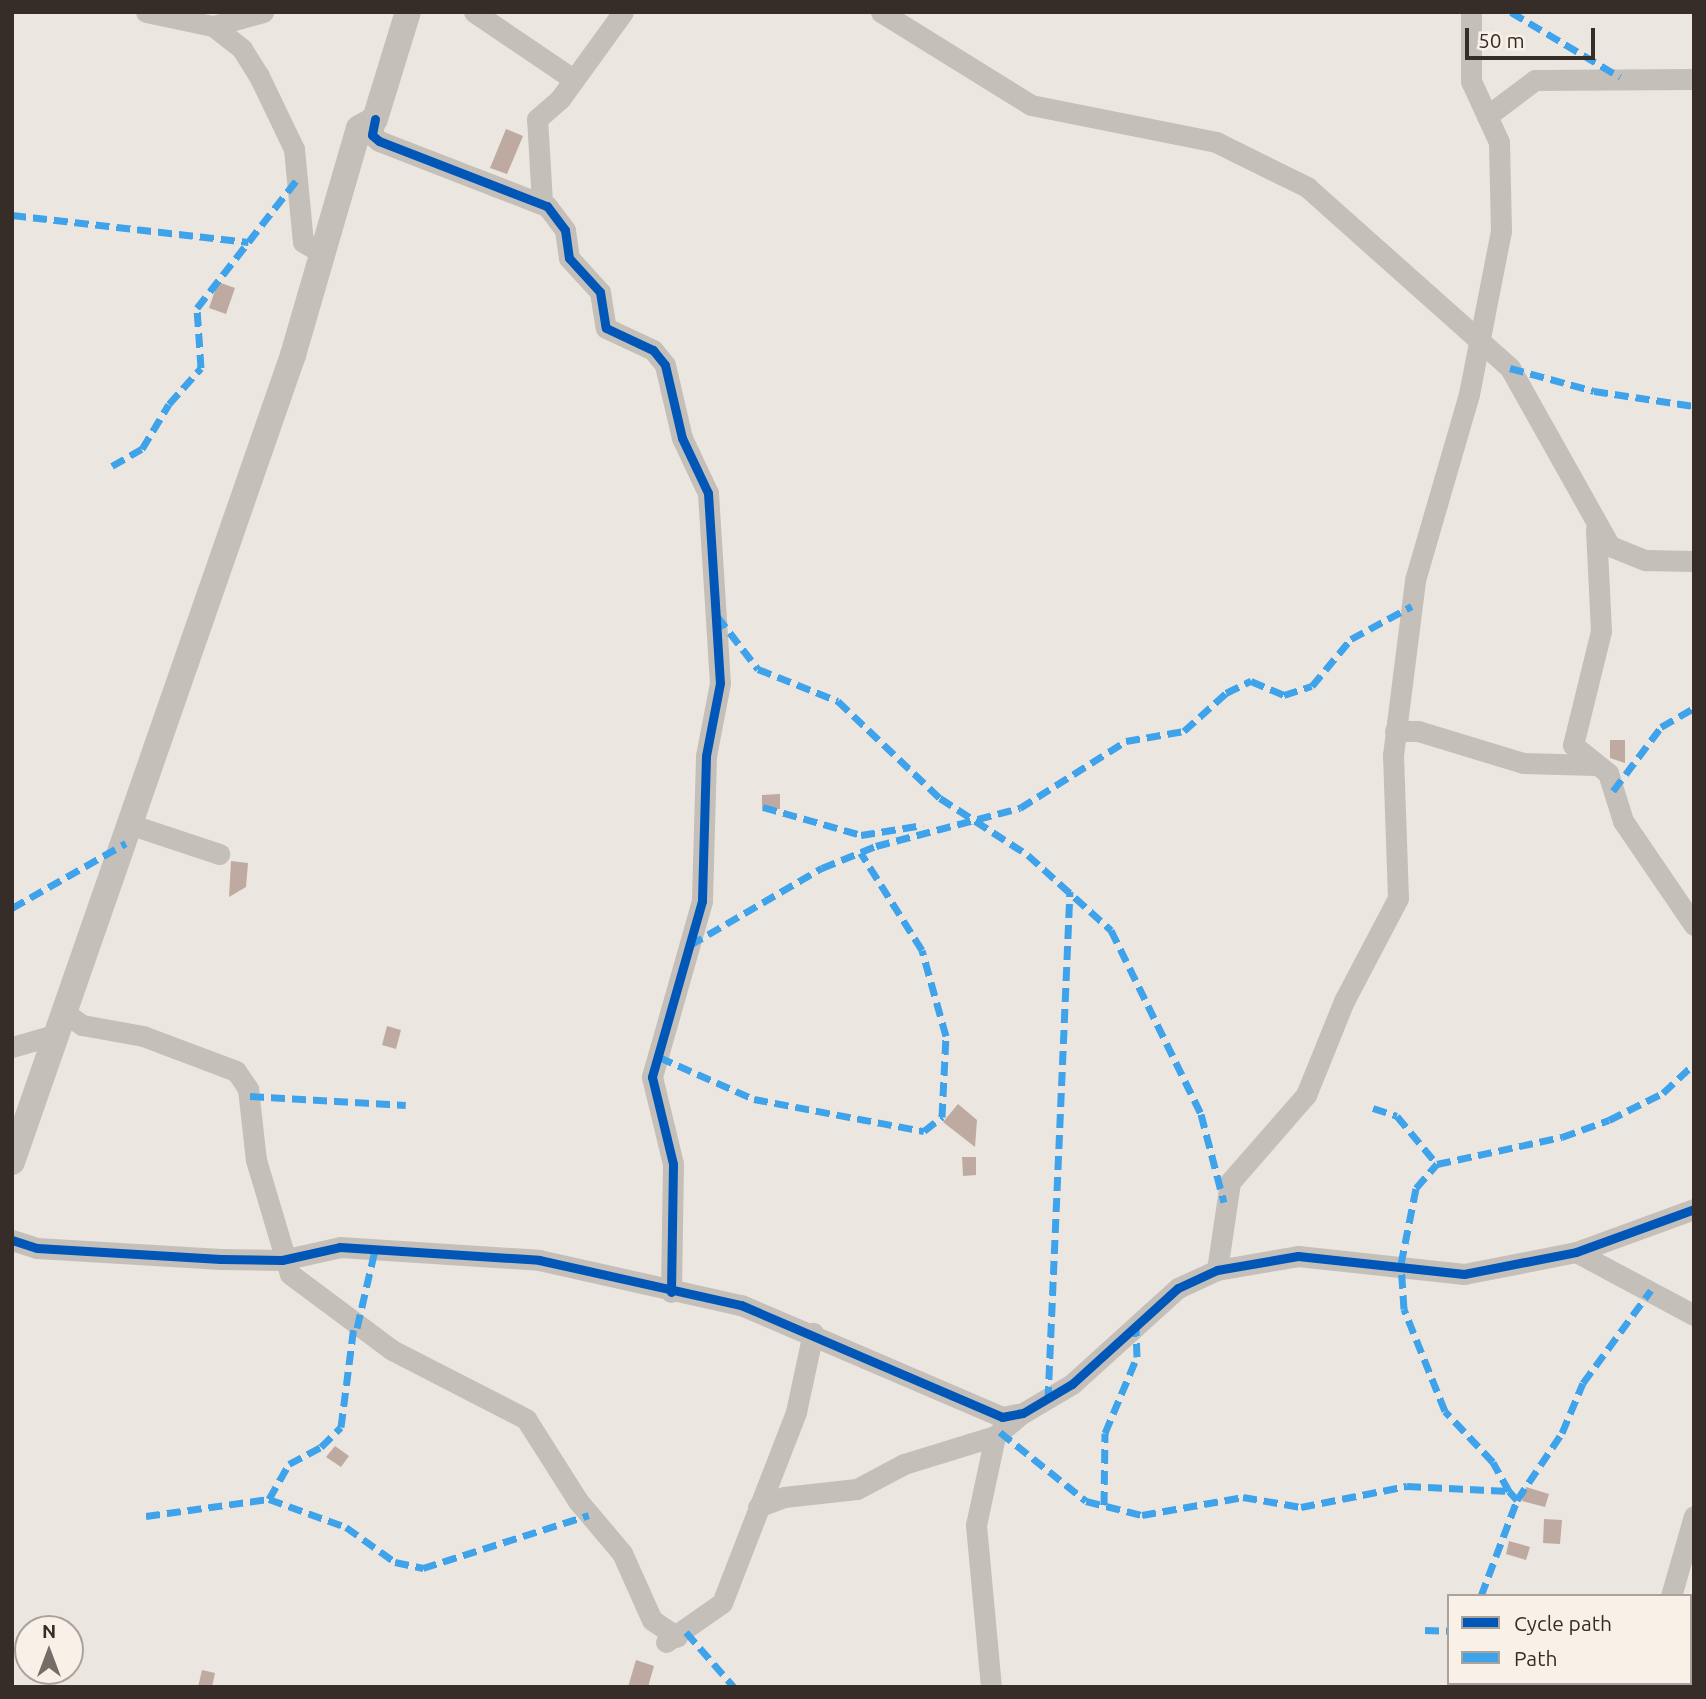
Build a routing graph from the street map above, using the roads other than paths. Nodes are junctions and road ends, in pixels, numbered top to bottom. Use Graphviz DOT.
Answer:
graph roads {
  1 [pos="146,12"];
  2 [pos="263,12"];
  3 [pos="408,12"];
  4 [pos="474,12"];
  5 [pos="623,12"];
  6 [pos="881,12"];
  7 [pos="1471,12"];
  8 [pos="213,26"];
  9 [pos="573,79"];
  10 [pos="1694,79"];
  11 [pos="1487,116"];
  12 [pos="375,118"];
  13 [pos="542,202"];
  14 [pos="322,253"];
  15 [pos="1479,345"];
  16 [pos="1595,523"];
  17 [pos="1694,561"];
  18 [pos="1395,731"];
  19 [pos="1599,766"];
  20 [pos="132,825"];
  21 [pos="219,854"];
  22 [pos="1694,925"];
  23 [pos="61,1023"];
  24 [pos="12,1047"];
  25 [pos="12,1162"];
  26 [pos="1694,1209"];
  27 [pos="12,1240"];
  28 [pos="1577,1252"];
  29 [pos="282,1260"];
  30 [pos="1217,1270"];
  31 [pos="671,1292"];
  32 [pos="1692,1316"];
  33 [pos="813,1333"];
  34 [pos="1023,1413"];
  35 [pos="995,1436"];
  36 [pos="758,1507"];
  37 [pos="1694,1516"];
  38 [pos="1672,1594"];
  39 [pos="991,1687"];
  1 -- 8 [label="street"];
  2 -- 8 [label="street"];
  3 -- 12 [label="street"];
  4 -- 9 [label="street"];
  5 -- 9 [label="street"];
  6 -- 15 [label="street"];
  7 -- 11 [label="street"];
  8 -- 14 [label="street"];
  9 -- 13 [label="street"];
  10 -- 11 [label="street"];
  11 -- 15 [label="street"];
  12 -- 13 [label="street"];
  12 -- 14 [label="street"];
  13 -- 31 [label="street"];
  14 -- 20 [label="street"];
  15 -- 16 [label="street"];
  15 -- 18 [label="street"];
  16 -- 17 [label="street"];
  16 -- 19 [label="street"];
  18 -- 19 [label="street"];
  18 -- 30 [label="street"];
  19 -- 22 [label="street"];
  20 -- 21 [label="street"];
  20 -- 23 [label="street"];
  23 -- 24 [label="street"];
  23 -- 25 [label="street"];
  23 -- 29 [label="street"];
  26 -- 28 [label="street"];
  27 -- 29 [label="street"];
  28 -- 30 [label="street"];
  28 -- 32 [label="street"];
  29 -- 31 [label="street"];
  29 -- 36 [label="street"];
  30 -- 34 [label="street"];
  31 -- 33 [label="street"];
  33 -- 34 [label="street"];
  33 -- 36 [label="street"];
  34 -- 35 [label="street"];
  35 -- 36 [label="street"];
  35 -- 39 [label="street"];
  37 -- 38 [label="street"];
}
